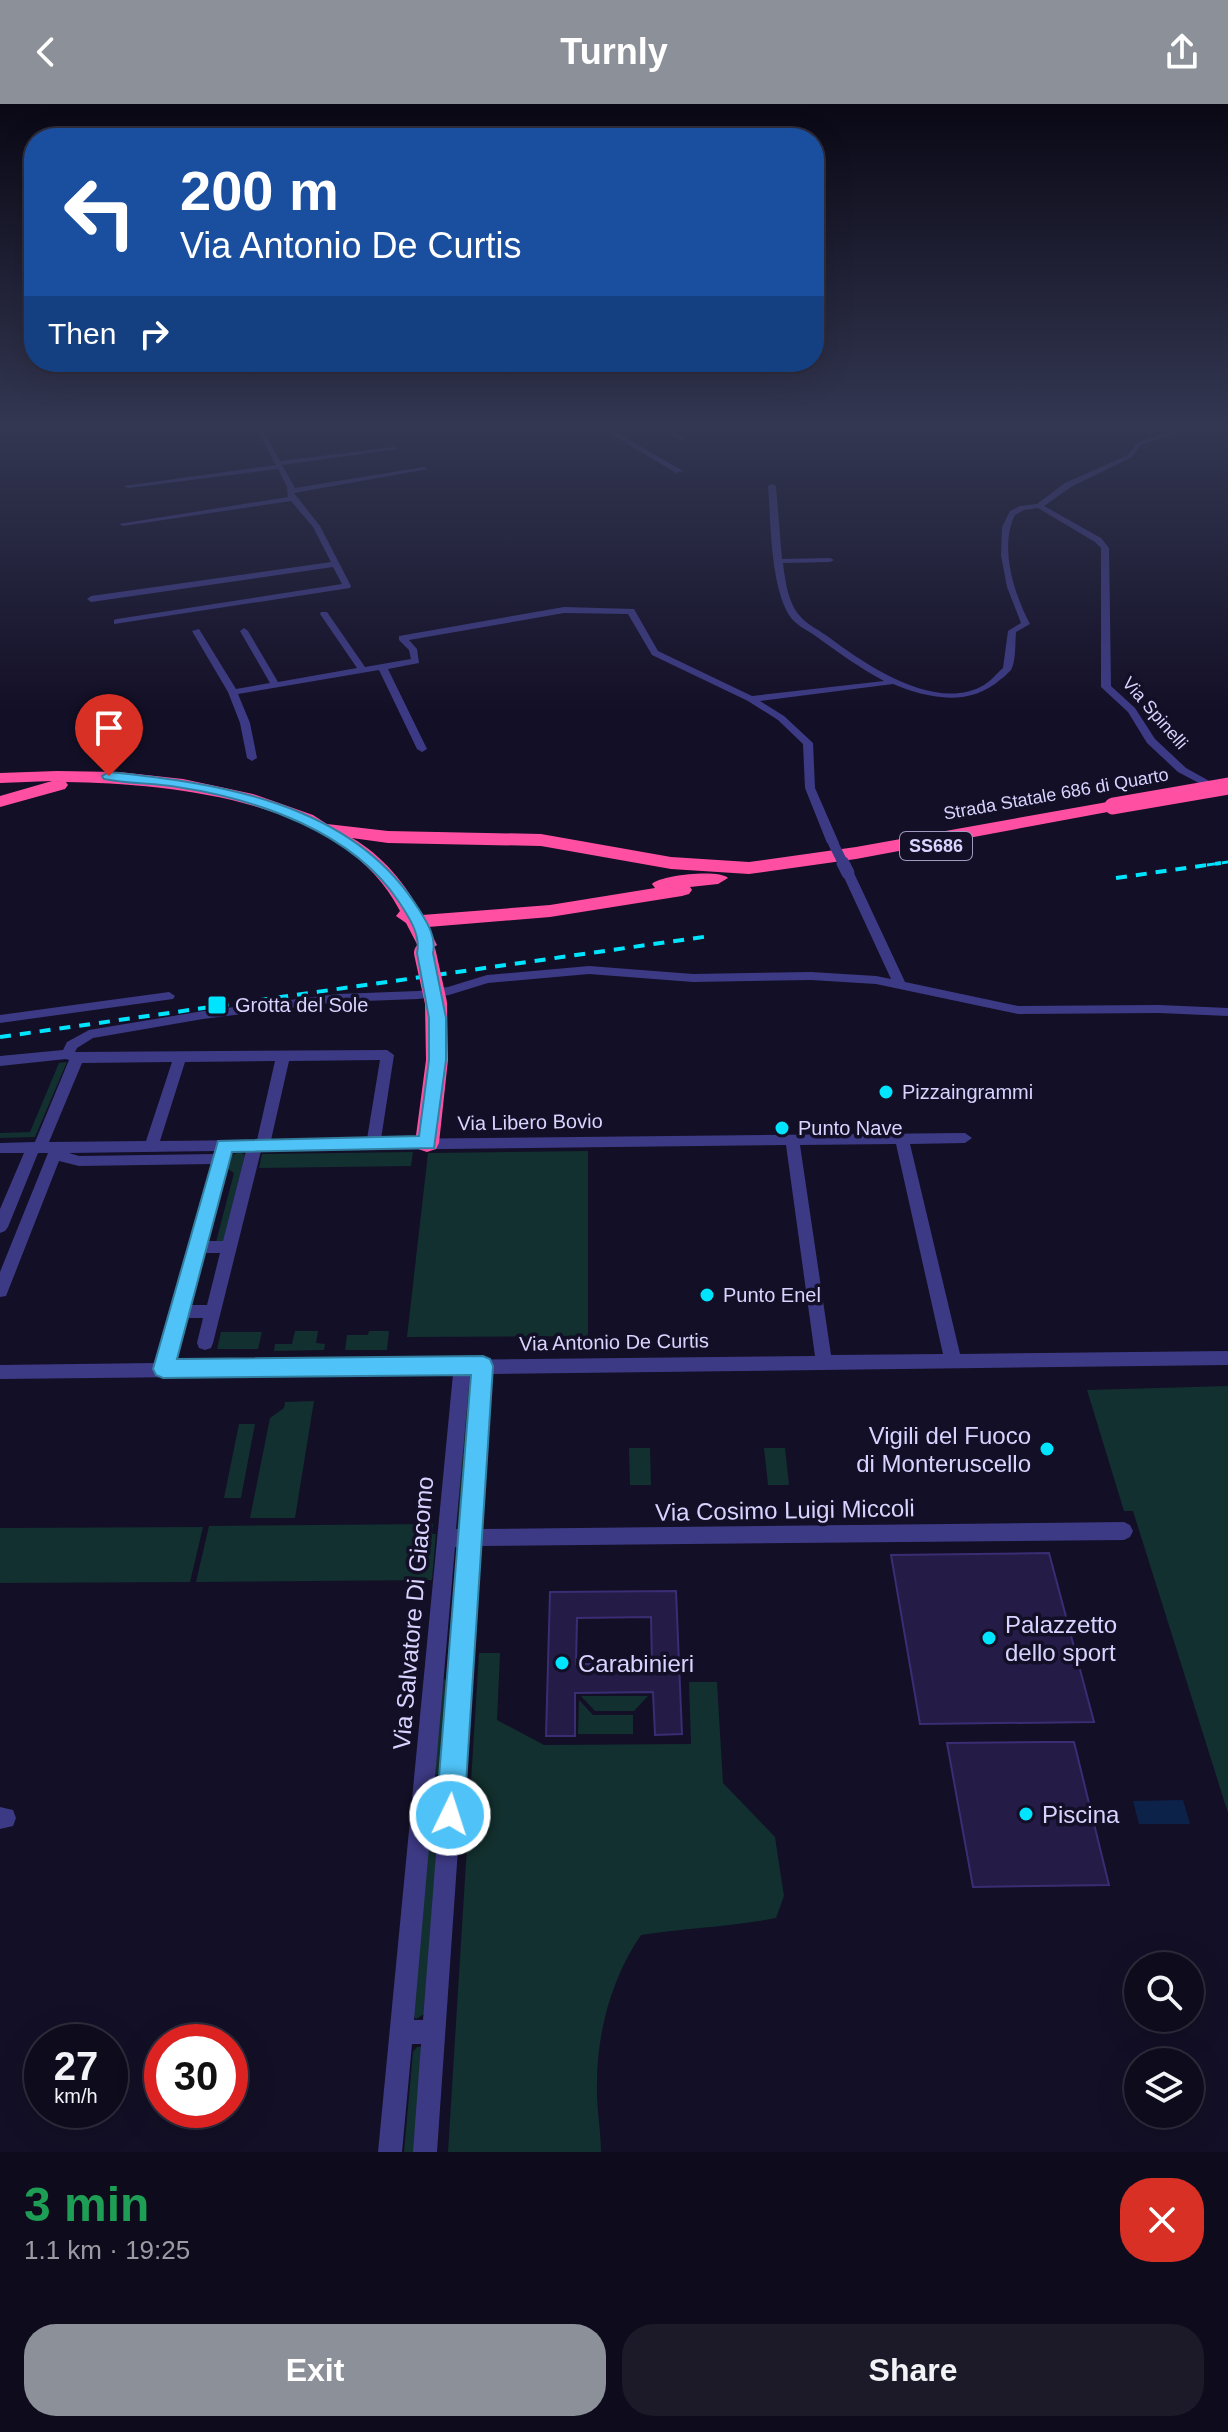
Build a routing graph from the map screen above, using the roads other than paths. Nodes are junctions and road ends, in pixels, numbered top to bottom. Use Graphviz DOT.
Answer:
graph roads {
  1 [pos="137,522"];
  2 [pos="313,522"];
  3 [pos="776,522"];
  4 [pos="1008,522"];
  5 [pos="1066,522"];
  6 [pos="123,524"];
  7 [pos="830,560"];
  8 [pos="780,561"];
  9 [pos="334,564"];
  10 [pos="91,599"];
  11 [pos="324,614"];
  12 [pos="117,622"];
  13 [pos="196,631"];
  14 [pos="244,631"];
  15 [pos="383,668"];
  16 [pos="363,671"];
  17 [pos="891,683"];
  18 [pos="276,686"];
  19 [pos="233,692"];
  20 [pos="751,699"];
  21 [pos="422,749"];
  22 [pos="252,758"];
  23 [pos="0,772"];
  24 [pos="52,776"];
  25 [pos="109,776"];
  26 [pos="0,778"];
  27 [pos="1228,786"];
  28 [pos="1228,794"];
  29 [pos="0,802"];
  30 [pos="1116,809"];
  31 [pos="302,820"];
  32 [pos="326,829"];
  33 [pos="388,837"];
  34 [pos="370,866"];
  35 [pos="751,871"];
  36 [pos="662,884"];
  37 [pos="411,918"];
  38 [pos="446,919"];
  39 [pos="426,949"];
  40 [pos="899,983"];
  41 [pos="169,996"];
  42 [pos="1228,1012"];
  43 [pos="0,1019"];
  44 [pos="72,1056"];
  45 [pos="283,1056"];
  46 [pos="180,1057"];
  47 [pos="0,1061"];
  48 [pos="965,1138"];
  49 [pos="792,1139"];
  50 [pos="902,1139"];
  51 [pos="427,1143"];
  52 [pos="373,1144"];
  53 [pos="259,1145"];
  54 [pos="151,1147"];
  55 [pos="0,1148"];
  56 [pos="37,1148"];
  57 [pos="57,1148"];
  58 [pos="223,1152"];
  59 [pos="0,1227"];
  60 [pos="197,1247"];
  61 [pos="230,1247"];
  62 [pos="8,1249"];
  63 [pos="0,1291"];
  64 [pos="213,1311"];
  65 [pos="179,1312"];
  66 [pos="205,1343"];
  67 [pos="1228,1358"];
  68 [pos="953,1361"];
  69 [pos="824,1362"];
  70 [pos="462,1366"];
  71 [pos="483,1366"];
  72 [pos="163,1369"];
  73 [pos="0,1372"];
  74 [pos="1124,1531"];
  75 [pos="447,1538"];
  76 [pos="470,1538"];
  77 [pos="433,1672"];
  78 [pos="460,1672"];
  79 [pos="452,1784"];
  80 [pos="423,1785"];
  81 [pos="401,2032"];
  82 [pos="434,2032"];
  83 [pos="390,2152"];
  84 [pos="425,2152"];
  1 -- 6 [label="street"];
  2 -- 9 [label="street"];
  3 -- 8 [label="street"];
  4 -- 17 [label="street"];
  5 -- 28 [label="street, Via Spinelli"];
  7 -- 8 [label="street"];
  8 -- 17 [label="street"];
  9 -- 10 [label="street"];
  9 -- 12 [label="street"];
  11 -- 16 [label="street"];
  13 -- 19 [label="street"];
  14 -- 18 [label="street"];
  15 -- 16 [label="street"];
  15 -- 20 [label="street"];
  15 -- 21 [label="street"];
  16 -- 18 [label="street"];
  17 -- 20 [label="street"];
  18 -- 19 [label="street"];
  19 -- 22 [label="street"];
  20 -- 40 [label="street, bridge"];
  23 -- 24 [label="highway"];
  24 -- 25 [label="highway, SS686"];
  24 -- 26 [label="highway"];
  25 -- 29 [label="highway"];
  25 -- 31 [label="highway, SS686"];
  27 -- 30 [label="highway, Strada Statale 686 di Quarto / SS686, bridge"];
  28 -- 30 [label="highway, Strada Statale 686 di Quarto / SS686"];
  30 -- 35 [label="highway, Strada Statale 686 di Quarto / SS686"];
  31 -- 32 [label="highway, SS686"];
  31 -- 34 [label="highway, SS686"];
  32 -- 33 [label="highway, SS686"];
  32 -- 34 [label="highway, SS686"];
  33 -- 34 [label="highway, SS686"];
  33 -- 35 [label="highway, SS686"];
  34 -- 37 [label="highway, SS686"];
  35 -- 36 [label="highway, Strada Statale 686 di Quarto / SS686"];
  35 -- 38 [label="highway, SS686"];
  37 -- 38 [label="highway, SS686"];
  37 -- 39 [label="highway, SS686"];
  38 -- 39 [label="highway"];
  39 -- 51 [label="highway, SS686, bridge"];
  40 -- 42 [label="street"];
  40 -- 44 [label="street"];
  41 -- 43 [label="street"];
  44 -- 46 [label="street"];
  44 -- 47 [label="street"];
  44 -- 56 [label="street"];
  45 -- 46 [label="street"];
  45 -- 52 [label="street"];
  45 -- 53 [label="street"];
  46 -- 54 [label="street"];
  48 -- 50 [label="street, Via Libero Bovio"];
  49 -- 50 [label="street, Via Libero Bovio"];
  49 -- 51 [label="street, Via Libero Bovio"];
  49 -- 69 [label="street"];
  50 -- 68 [label="street"];
  51 -- 52 [label="street, Via Libero Bovio"];
  52 -- 53 [label="street, Via Libero Bovio"];
  53 -- 58 [label="street, Via Libero Bovio"];
  53 -- 61 [label="street"];
  54 -- 57 [label="street, Via Libero Bovio"];
  54 -- 58 [label="street, Via Libero Bovio"];
  55 -- 56 [label="street, Via Libero Bovio"];
  56 -- 57 [label="street, Via Libero Bovio"];
  56 -- 59 [label="street"];
  57 -- 58 [label="street"];
  57 -- 62 [label="street"];
  58 -- 60 [label="street"];
  60 -- 61 [label="street"];
  60 -- 65 [label="street"];
  61 -- 64 [label="street"];
  62 -- 63 [label="street"];
  64 -- 65 [label="street"];
  64 -- 66 [label="street"];
  65 -- 72 [label="street"];
  67 -- 68 [label="street, Via Antonio De Curtis"];
  68 -- 69 [label="street, Via Antonio De Curtis"];
  69 -- 71 [label="street, Via Antonio De Curtis"];
  70 -- 71 [label="street, Via Antonio De Curtis"];
  70 -- 72 [label="street, Via Antonio De Curtis"];
  70 -- 75 [label="street, Via Salvatore Di Giacomo"];
  71 -- 76 [label="street"];
  72 -- 73 [label="street, Via Antonio De Curtis"];
  74 -- 76 [label="street, Via Cosimo Luigi Miccoli"];
  75 -- 76 [label="street, Via Cosimo Luigi Miccoli"];
  75 -- 77 [label="street, Via Salvatore Di Giacomo"];
  76 -- 78 [label="street"];
  77 -- 78 [label="street"];
  77 -- 80 [label="street, Via Salvatore Di Giacomo"];
  78 -- 79 [label="street"];
  79 -- 80 [label="street"];
  79 -- 82 [label="street"];
  80 -- 81 [label="street, Via Salvatore Di Giacomo"];
  81 -- 82 [label="street"];
  81 -- 83 [label="street, Via Salvatore Di Giacomo"];
  82 -- 84 [label="street"];
}
